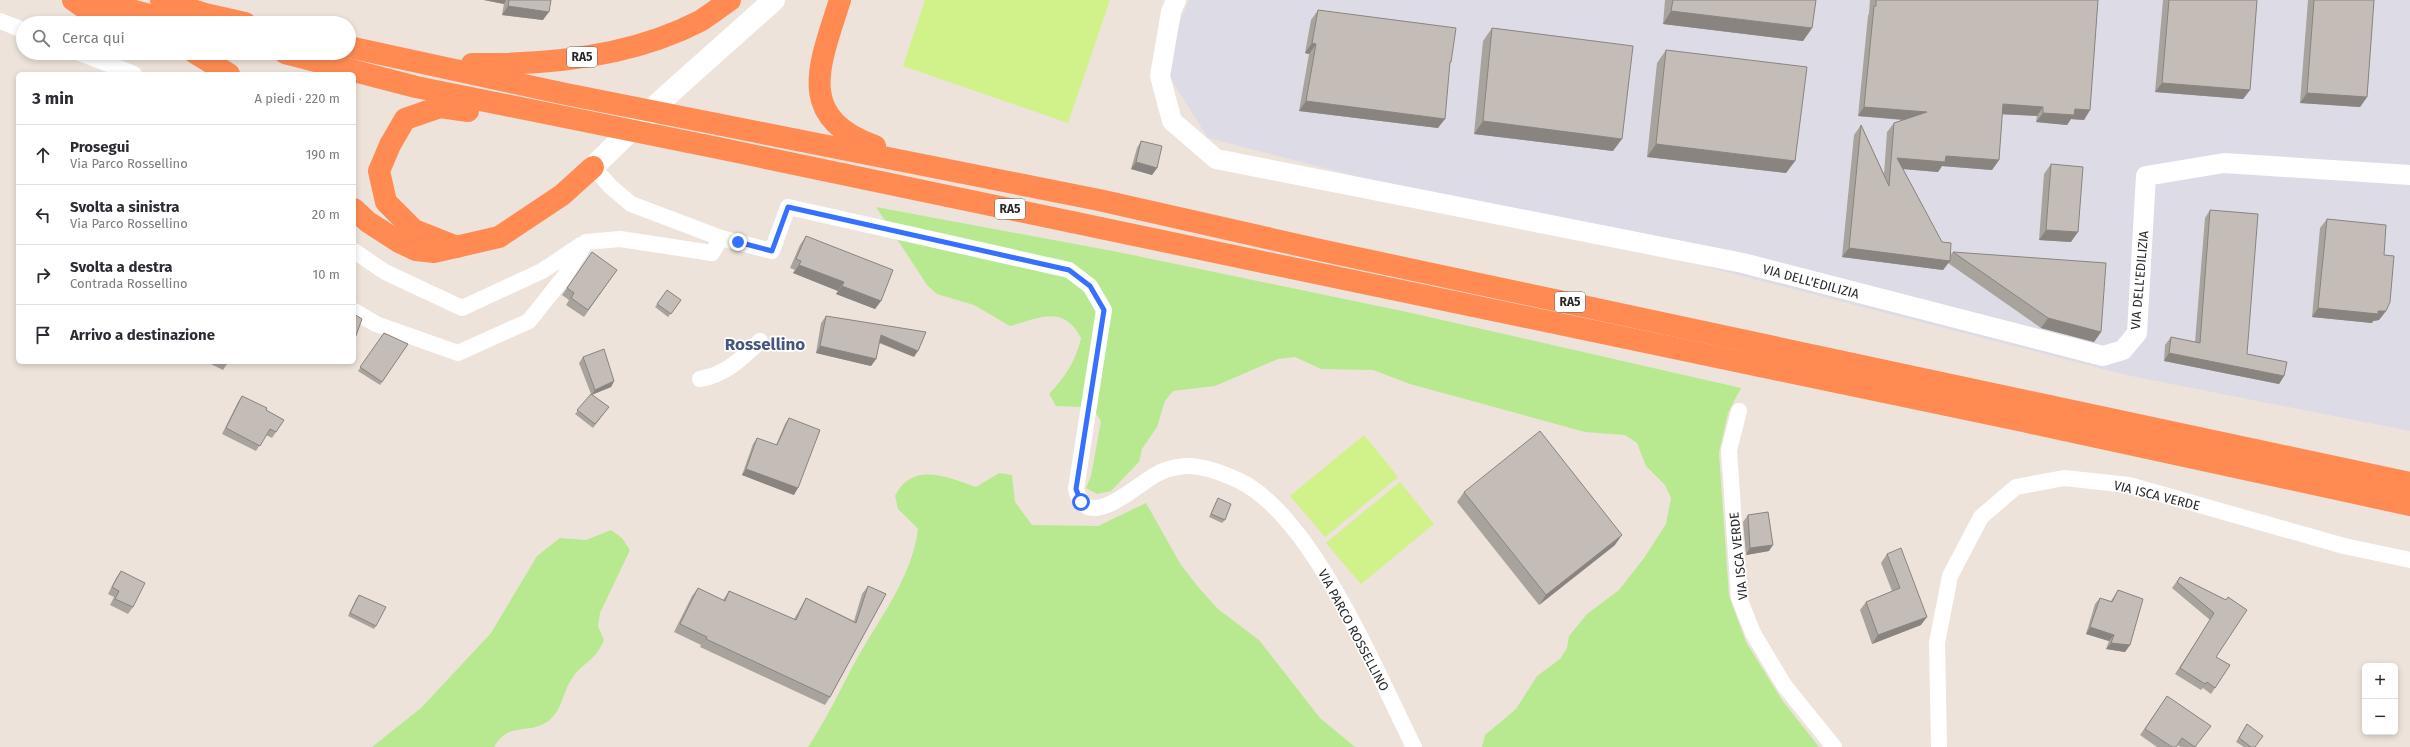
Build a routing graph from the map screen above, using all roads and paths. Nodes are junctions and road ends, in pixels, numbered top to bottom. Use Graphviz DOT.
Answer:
graph roads {
  1 [pos="73,0"];
  2 [pos="96,0"];
  3 [pos="161,0"];
  4 [pos="730,0"];
  5 [pos="765,0"];
  6 [pos="774,0"];
  7 [pos="840,0"];
  8 [pos="1176,0"];
  9 [pos="99,16"];
  10 [pos="153,16"];
  11 [pos="213,16"];
  12 [pos="752,18"];
  13 [pos="0,21"];
  14 [pos="16,27"];
  15 [pos="356,49"];
  16 [pos="98,60"];
  17 [pos="206,60"];
  18 [pos="312,60"];
  19 [pos="423,64"];
  20 [pos="129,72"];
  21 [pos="226,72"];
  22 [pos="503,106"];
  23 [pos="593,167"];
  24 [pos="934,168"];
  25 [pos="2410,175"];
  26 [pos="356,211"];
  27 [pos="721,238"];
  28 [pos="586,242"];
  29 [pos="457,247"];
  30 [pos="356,251"];
  31 [pos="356,312"];
  32 [pos="760,341"];
  33 [pos="700,379"];
  34 [pos="1739,411"];
  35 [pos="2410,484"];
  36 [pos="2410,505"];
  37 [pos="2410,560"];
  38 [pos="1414,747"];
  39 [pos="1834,747"];
  40 [pos="1939,747"];
  1 -- 9 [label="highway"];
  2 -- 10 [label="highway"];
  3 -- 11 [label="highway"];
  4 -- 19 [label="highway, RA5"];
  5 -- 12 [label="main road"];
  6 -- 12 [label="main road"];
  7 -- 24 [label="highway, RA5"];
  8 -- 25 [label="street, VIA DELL'EDILIZIA"];
  12 -- 23 [label="main road"];
  13 -- 14 [label="street"];
  15 -- 19 [label="highway, RA5"];
  16 -- 20 [label="street"];
  17 -- 21 [label="highway"];
  18 -- 22 [label="highway, RA5"];
  19 -- 24 [label="highway, RA5"];
  22 -- 29 [label="highway"];
  22 -- 36 [label="highway, RA5"];
  23 -- 27 [label="street"];
  23 -- 29 [label="highway"];
  24 -- 35 [label="highway, RA5"];
  26 -- 29 [label="highway"];
  27 -- 28 [label="street"];
  27 -- 38 [label="street, VIA PARCO ROSSELLINO"];
  28 -- 30 [label="street"];
  28 -- 31 [label="street"];
  32 -- 33 [label="street"];
  34 -- 39 [label="street, VIA ISCA VERDE"];
  37 -- 40 [label="street, VIA ISCA VERDE"];
}
